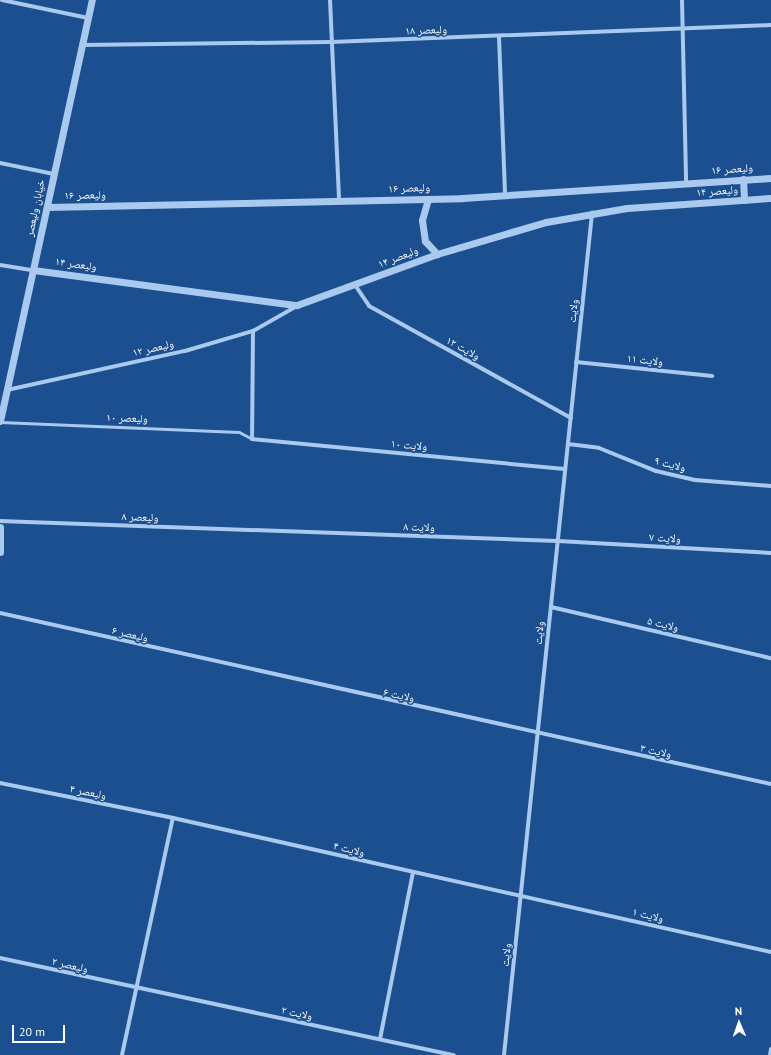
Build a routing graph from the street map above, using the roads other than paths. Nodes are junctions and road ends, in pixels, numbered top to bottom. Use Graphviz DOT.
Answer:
graph roads {
  1 [pos="2,0"];
  2 [pos="92,0"];
  3 [pos="330,0"];
  4 [pos="682,0"];
  5 [pos="88,18"];
  6 [pos="771,24"];
  7 [pos="682,29"];
  8 [pos="499,37"];
  9 [pos="331,42"];
  10 [pos="82,45"];
  11 [pos="0,163"];
  12 [pos="54,174"];
  13 [pos="771,178"];
  14 [pos="743,179"];
  15 [pos="686,183"];
  16 [pos="506,195"];
  17 [pos="771,198"];
  18 [pos="428,199"];
  19 [pos="744,200"];
  20 [pos="339,202"];
  21 [pos="47,207"];
  22 [pos="592,212"];
  23 [pos="437,254"];
  24 [pos="0,265"];
  25 [pos="33,270"];
  26 [pos="355,285"];
  27 [pos="297,305"];
  28 [pos="253,331"];
  29 [pos="576,362"];
  30 [pos="712,376"];
  31 [pos="7,390"];
  32 [pos="571,418"];
  33 [pos="0,422"];
  34 [pos="252,439"];
  35 [pos="568,444"];
  36 [pos="565,469"];
  37 [pos="771,486"];
  38 [pos="0,521"];
  39 [pos="0,527"];
  40 [pos="280,531"];
  41 [pos="558,541"];
  42 [pos="0,552"];
  43 [pos="771,553"];
  44 [pos="551,607"];
  45 [pos="0,613"];
  46 [pos="771,658"];
  47 [pos="256,673"];
  48 [pos="537,735"];
  49 [pos="0,783"];
  50 [pos="771,784"];
  51 [pos="173,818"];
  52 [pos="413,873"];
  53 [pos="521,896"];
  54 [pos="771,952"];
  55 [pos="0,958"];
  56 [pos="136,989"];
  57 [pos="380,1039"];
  58 [pos="771,1049"];
  59 [pos="122,1055"];
  60 [pos="454,1055"];
  61 [pos="504,1055"];
  62 [pos="770,1055"];
  1 -- 5 [label="street"];
  2 -- 5 [label="street, خیابان ولیعصر"];
  3 -- 9 [label="street"];
  4 -- 7 [label="street"];
  5 -- 10 [label="street, خیابان ولیعصر"];
  6 -- 7 [label="street, ولیعصر ۱۸"];
  7 -- 8 [label="street, ولیعصر ۱۸"];
  7 -- 15 [label="street"];
  8 -- 9 [label="street, ولیعصر ۱۸"];
  8 -- 16 [label="street"];
  9 -- 10 [label="street, ولیعصر ۱۸"];
  9 -- 20 [label="street"];
  10 -- 12 [label="street, خیابان ولیعصر"];
  11 -- 12 [label="street"];
  12 -- 21 [label="street, خیابان ولیعصر"];
  13 -- 14 [label="street, ولیعصر ۱۶"];
  14 -- 15 [label="street, ولیعصر ۱۶"];
  14 -- 19 [label="street"];
  15 -- 16 [label="street, ولیعصر ۱۶"];
  16 -- 18 [label="street, ولیعصر ۱۶"];
  17 -- 19 [label="street, ولیعصر ۱۴"];
  18 -- 20 [label="street, ولیعصر ۱۶"];
  18 -- 23 [label="street"];
  19 -- 22 [label="street, ولیعصر ۱۴"];
  20 -- 21 [label="street, ولیعصر ۱۶"];
  21 -- 25 [label="street, خیابان ولیعصر"];
  22 -- 23 [label="street, ولیعصر ۱۴"];
  22 -- 29 [label="street, ولایت"];
  23 -- 26 [label="street, ولیعصر ۱۴"];
  24 -- 25 [label="street"];
  25 -- 27 [label="street, ولیعصر ۱۴"];
  25 -- 31 [label="street, خیابان ولیعصر"];
  26 -- 27 [label="street, ولیعصر ۱۴"];
  26 -- 32 [label="street, ولایت ۱۲"];
  27 -- 28 [label="street, ولیعصر ۱۲"];
  28 -- 31 [label="street, ولیعصر ۱۲"];
  28 -- 34 [label="street"];
  29 -- 30 [label="street, ولایت ۱۱"];
  29 -- 32 [label="street, ولایت"];
  31 -- 33 [label="street, خیابان ولیعصر"];
  32 -- 35 [label="street, ولایت"];
  33 -- 34 [label="lane, ولیعصر ۱۰"];
  34 -- 36 [label="street, ولایت ۱۰"];
  35 -- 36 [label="street, ولایت"];
  35 -- 37 [label="street, ولایت ۹"];
  36 -- 41 [label="street, ولایت"];
  38 -- 40 [label="street, ولیعصر ۸"];
  39 -- 42 [label="street"];
  40 -- 41 [label="street, ولایت ۸"];
  41 -- 43 [label="street, ولایت ۷"];
  41 -- 44 [label="street, ولایت"];
  44 -- 46 [label="street, ولایت ۵"];
  44 -- 48 [label="street, ولایت"];
  45 -- 47 [label="street, ولیعصر ۶"];
  47 -- 48 [label="street, ولایت ۶"];
  48 -- 50 [label="street, ولایت ۳"];
  48 -- 53 [label="street, ولایت"];
  49 -- 51 [label="street, ولیعصر ۴"];
  51 -- 52 [label="street, ولایت ۴"];
  51 -- 56 [label="street"];
  52 -- 53 [label="street, ولایت ۴"];
  52 -- 57 [label="street"];
  53 -- 54 [label="street, ولایت ۱"];
  53 -- 61 [label="street, ولایت"];
  55 -- 56 [label="street, ولیعصر ۲"];
  56 -- 57 [label="street, ولایت ۲"];
  56 -- 59 [label="street"];
  57 -- 60 [label="street, ولایت ۲"];
  58 -- 62 [label="street"];
}
